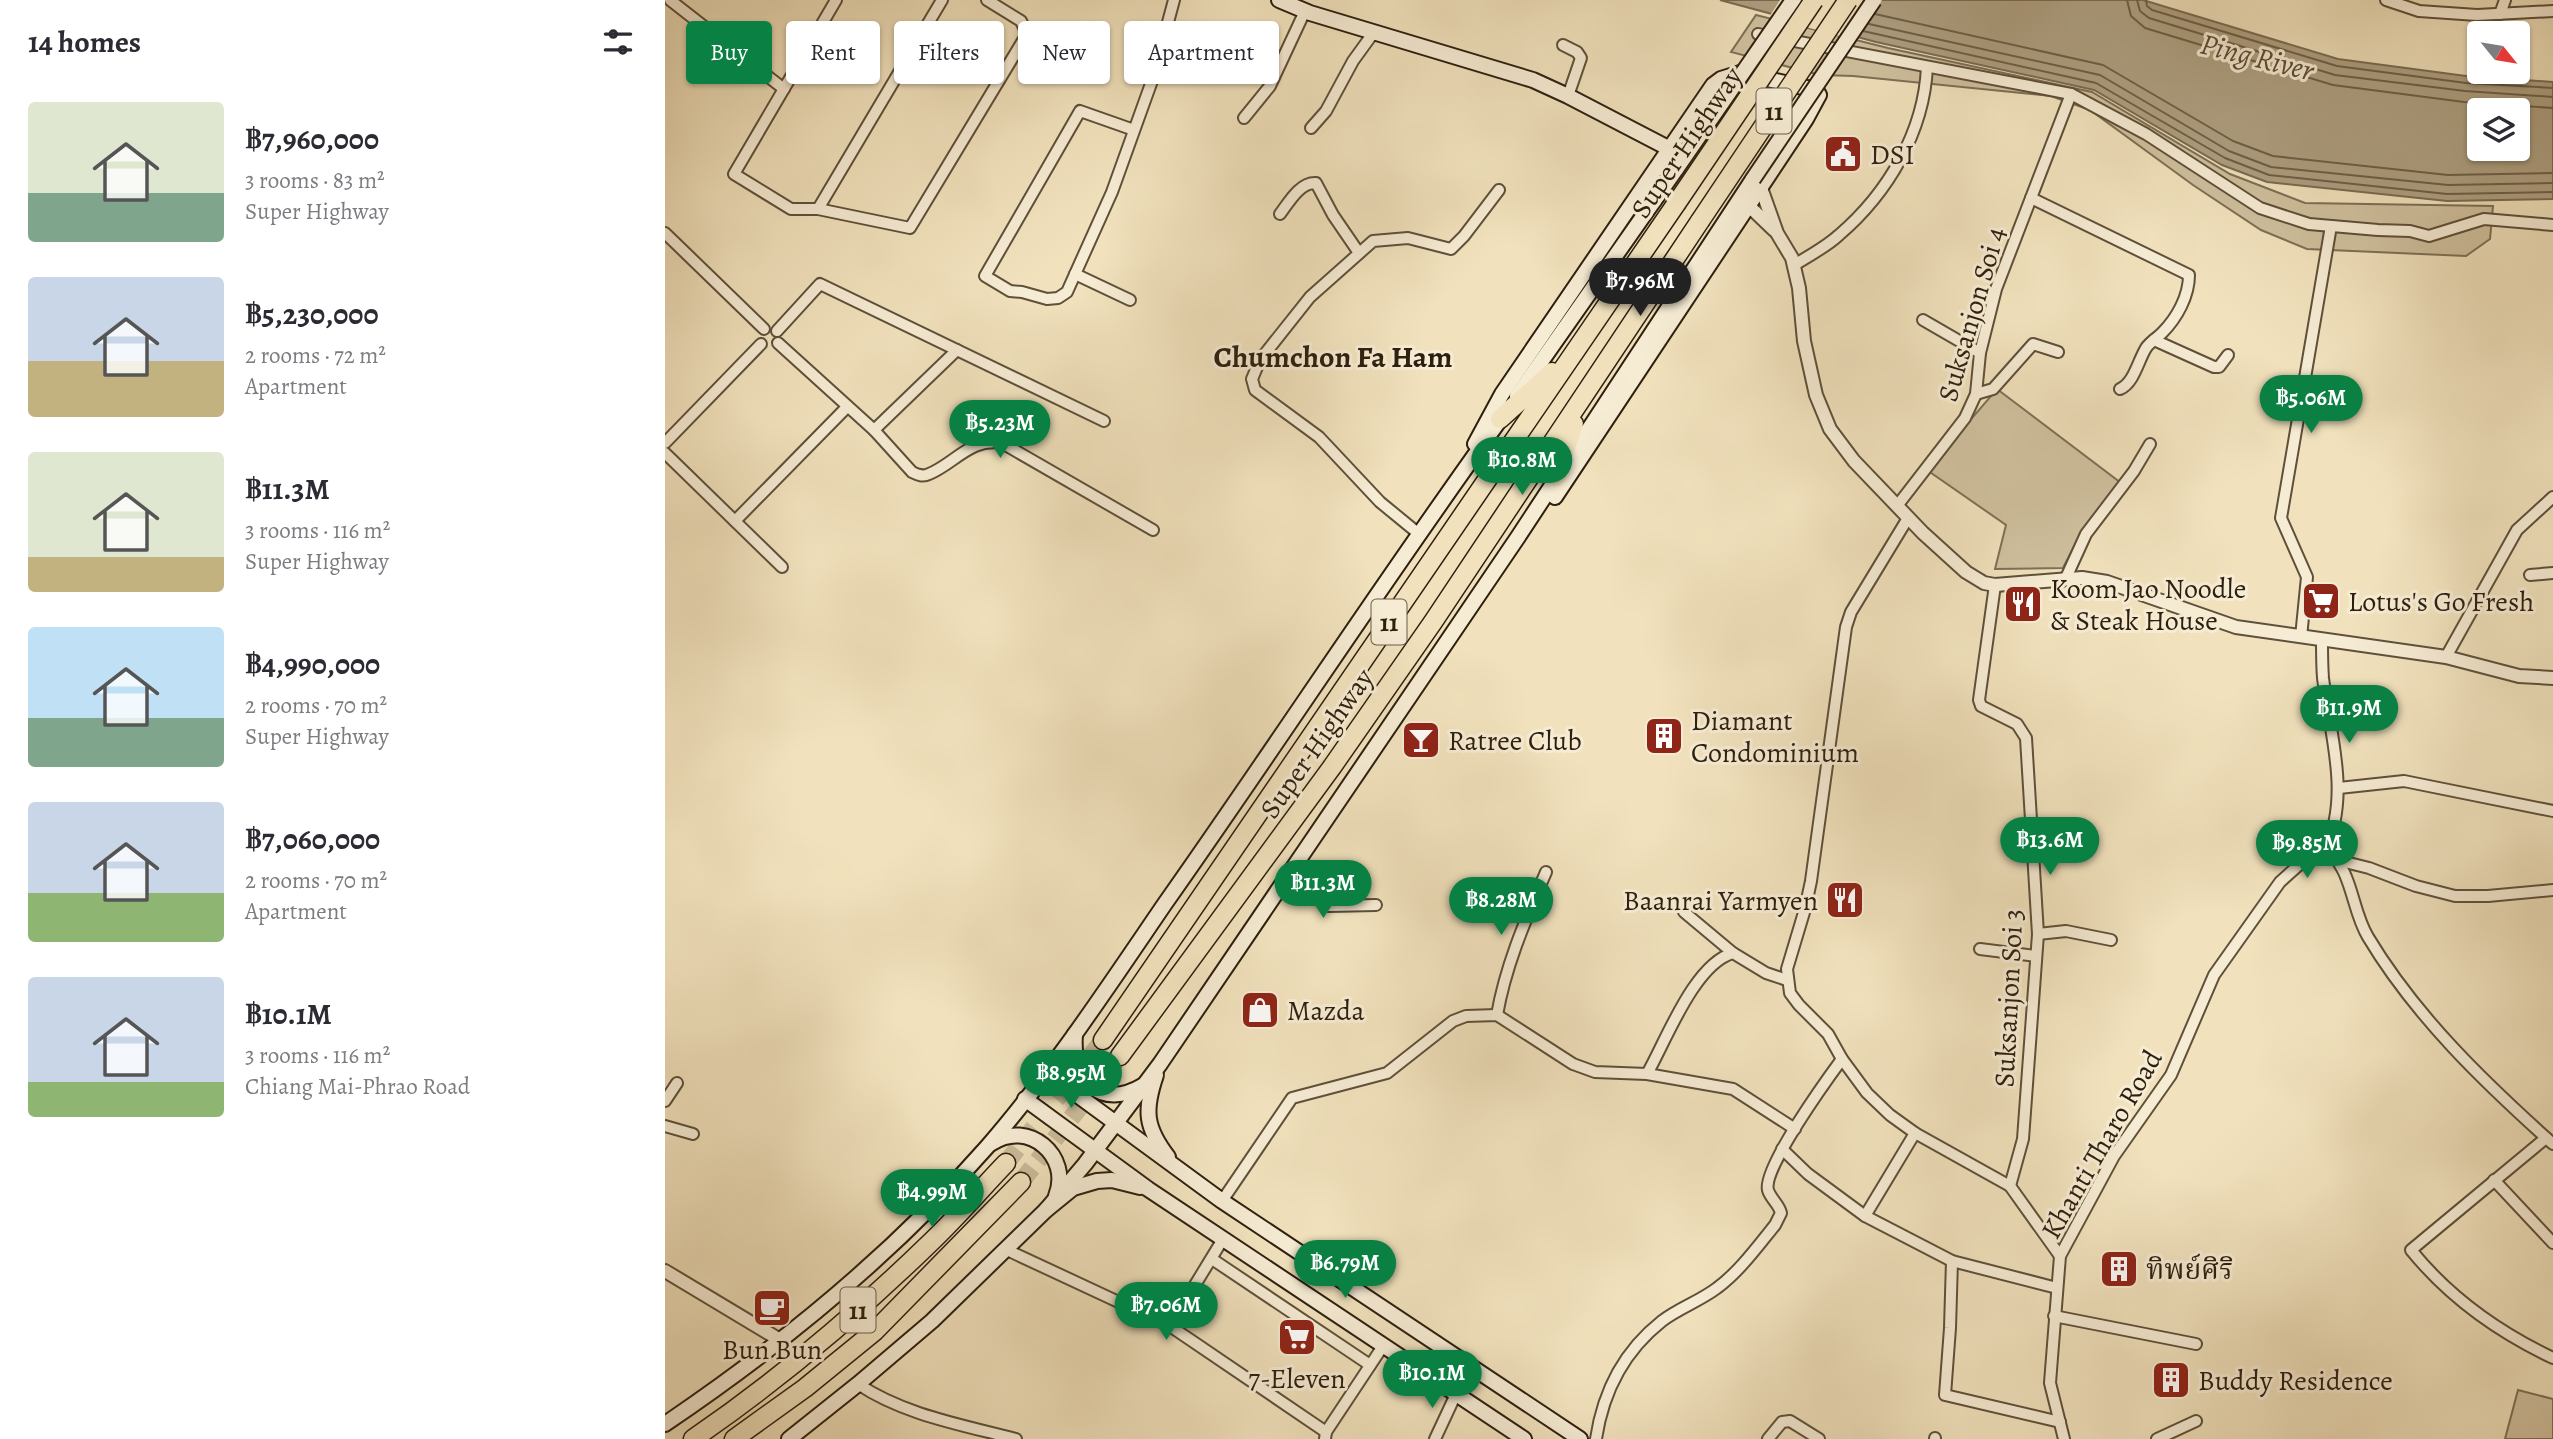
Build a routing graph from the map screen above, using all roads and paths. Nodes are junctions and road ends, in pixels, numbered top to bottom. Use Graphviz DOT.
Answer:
graph roads {
  1 [pos="670,0"];
  2 [pos="836,0"];
  3 [pos="943,0"];
  4 [pos="986,0"];
  5 [pos="1174,0"];
  6 [pos="1279,0"];
  7 [pos="1793,0"];
  8 [pos="1814,0"];
  9 [pos="1848,0"];
  10 [pos="1874,0"];
  11 [pos="2386,0"];
  12 [pos="2505,0"];
  13 [pos="1305,11"];
  14 [pos="2553,11"];
  15 [pos="2500,14"];
  16 [pos="1374,32"];
  17 [pos="1758,34"];
  18 [pos="1563,45"];
  19 [pos="1927,67"];
  20 [pos="784,89"];
  21 [pos="2071,94"];
  22 [pos="1568,96"];
  23 [pos="1244,118"];
  24 [pos="1311,128"];
  25 [pos="1134,130"];
  26 [pos="1671,149"];
  27 [pos="1757,183"];
  28 [pos="1499,190"];
  29 [pos="2031,198"];
  30 [pos="1749,206"];
  31 [pos="818,209"];
  32 [pos="1280,214"];
  33 [pos="2553,225"];
  34 [pos="2331,226"];
  35 [pos="665,233"];
  36 [pos="1777,233"];
  37 [pos="1359,253"];
  38 [pos="1794,265"];
  39 [pos="1075,274"];
  40 [pos="1130,300"];
  41 [pos="1923,320"];
  42 [pos="764,329"];
  43 [pos="777,331"];
  44 [pos="2154,340"];
  45 [pos="761,344"];
  46 [pos="778,344"];
  47 [pos="957,350"];
  48 [pos="1576,350"];
  49 [pos="2058,352"];
  50 [pos="1980,353"];
  51 [pos="2228,355"];
  52 [pos="2120,389"];
  53 [pos="1976,394"];
  54 [pos="1581,400"];
  55 [pos="847,407"];
  56 [pos="1500,419"];
  57 [pos="1104,421"];
  58 [pos="874,430"];
  59 [pos="665,443"];
  60 [pos="2150,444"];
  61 [pos="665,453"];
  62 [pos="1459,477"];
  63 [pos="1556,477"];
  64 [pos="2553,497"];
  65 [pos="1897,506"];
  66 [pos="1908,518"];
  67 [pos="735,521"];
  68 [pos="1153,530"];
  69 [pos="1419,534"];
  70 [pos="1518,537"];
  71 [pos="782,567"];
  72 [pos="2553,573"];
  73 [pos="2530,576"];
  74 [pos="2065,580"];
  75 [pos="1995,585"];
  76 [pos="2301,637"];
  77 [pos="2322,640"];
  78 [pos="2446,657"];
  79 [pos="2553,678"];
  80 [pos="2339,789"];
  81 [pos="2553,811"];
  82 [pos="2327,845"];
  83 [pos="2337,860"];
  84 [pos="1546,872"];
  85 [pos="1285,878"];
  86 [pos="2553,890"];
  87 [pos="1376,905"];
  88 [pos="1684,912"];
  89 [pos="2038,934"];
  90 [pos="2111,940"];
  91 [pos="1980,949"];
  92 [pos="1733,953"];
  93 [pos="2036,956"];
  94 [pos="1787,980"];
  95 [pos="1497,1015"];
  96 [pos="1075,1034"];
  97 [pos="1103,1040"];
  98 [pos="1120,1056"];
  99 [pos="1842,1059"];
  100 [pos="1160,1064"];
  101 [pos="1046,1072"];
  102 [pos="1647,1074"];
  103 [pos="677,1083"];
  104 [pos="1146,1084"];
  105 [pos="1025,1099"];
  106 [pos="665,1101"];
  107 [pos="1115,1124"];
  108 [pos="665,1126"];
  109 [pos="1795,1129"];
  110 [pos="1915,1133"];
  111 [pos="693,1134"];
  112 [pos="2550,1141"];
  113 [pos="988,1145"];
  114 [pos="1782,1149"];
  115 [pos="1095,1150"];
  116 [pos="1006,1163"];
  117 [pos="1175,1165"];
  118 [pos="2494,1180"];
  119 [pos="1021,1182"];
  120 [pos="2010,1186"];
  121 [pos="1148,1189"];
  122 [pos="1222,1201"];
  123 [pos="1049,1207"];
  124 [pos="1865,1216"];
  125 [pos="1223,1239"];
  126 [pos="2553,1242"];
  127 [pos="1007,1250"];
  128 [pos="2060,1256"];
  129 [pos="1212,1259"];
  130 [pos="1952,1261"];
  131 [pos="665,1270"];
  132 [pos="2056,1288"];
  133 [pos="2054,1316"];
  134 [pos="1170,1326"];
  135 [pos="780,1340"];
  136 [pos="2196,1343"];
  137 [pos="1383,1346"];
  138 [pos="2553,1358"];
  139 [pos="1370,1365"];
  140 [pos="858,1384"];
  141 [pos="1456,1394"];
  142 [pos="2196,1421"];
  143 [pos="2060,1422"];
  144 [pos="665,1424"];
  145 [pos="1326,1435"];
  146 [pos="693,1439"];
  147 [pos="734,1439"];
  148 [pos="789,1439"];
  149 [pos="1016,1439"];
  150 [pos="1436,1439"];
  151 [pos="1524,1439"];
  152 [pos="1580,1439"];
  153 [pos="1596,1439"];
  154 [pos="1768,1439"];
  155 [pos="1819,1439"];
  156 [pos="2064,1439"];
  157 [pos="2157,1439"];
  1 -- 20 [label="street"];
  2 -- 20 [label="street"];
  3 -- 31 [label="street"];
  4 -- 31 [label="street"];
  5 -- 25 [label="street"];
  6 -- 13 [label="main road"];
  7 -- 56 [label="main road, bridge"];
  8 -- 48 [label="highway, Super Highway / 11, bridge"];
  9 -- 54 [label="highway, Super Highway / 11, bridge"];
  10 -- 27 [label="main road, bridge"];
  11 -- 15 [label="street"];
  12 -- 15 [label="street"];
  13 -- 16 [label="main road"];
  13 -- 23 [label="street"];
  14 -- 15 [label="street"];
  16 -- 22 [label="main road"];
  16 -- 24 [label="street"];
  17 -- 19 [label="street"];
  18 -- 22 [label="street"];
  19 -- 21 [label="street"];
  19 -- 38 [label="street"];
  20 -- 31 [label="street"];
  21 -- 29 [label="street, Suksanjon Soi 4"];
  21 -- 34 [label="street"];
  22 -- 26 [label="main road"];
  25 -- 39 [label="street"];
  25 -- 39 [label="street"];
  26 -- 27 [label="main road"];
  26 -- 62 [label="main road"];
  27 -- 30 [label="main road"];
  27 -- 36 [label="street"];
  27 -- 63 [label="main road"];
  28 -- 37 [label="street"];
  29 -- 44 [label="street"];
  29 -- 50 [label="street, Suksanjon Soi 4"];
  30 -- 36 [label="street"];
  30 -- 70 [label="main road"];
  32 -- 37 [label="street"];
  33 -- 34 [label="street"];
  34 -- 76 [label="street"];
  35 -- 42 [label="street"];
  36 -- 38 [label="street"];
  37 -- 69 [label="street"];
  38 -- 65 [label="street"];
  39 -- 40 [label="street"];
  41 -- 50 [label="street"];
  42 -- 43 [label="street"];
  42 -- 45 [label="street"];
  43 -- 46 [label="street"];
  43 -- 47 [label="street"];
  44 -- 51 [label="street"];
  44 -- 52 [label="street"];
  45 -- 46 [label="street"];
  45 -- 59 [label="street"];
  46 -- 55 [label="street"];
  47 -- 57 [label="street"];
  47 -- 58 [label="street"];
  48 -- 56 [label="highway"];
  48 -- 97 [label="highway, Super Highway / 11"];
  49 -- 53 [label="street"];
  50 -- 53 [label="street, Suksanjon Soi 4"];
  53 -- 65 [label="street, Suksanjon Soi 4"];
  54 -- 63 [label="highway"];
  54 -- 98 [label="highway, Super Highway / 11"];
  55 -- 58 [label="street"];
  55 -- 67 [label="street"];
  56 -- 62 [label="main road"];
  58 -- 68 [label="street"];
  60 -- 74 [label="street"];
  61 -- 67 [label="street"];
  62 -- 69 [label="main road"];
  63 -- 70 [label="main road"];
  64 -- 78 [label="street"];
  65 -- 66 [label="street"];
  66 -- 75 [label="street"];
  66 -- 94 [label="street"];
  67 -- 71 [label="street"];
  69 -- 96 [label="main road"];
  70 -- 85 [label="main road"];
  72 -- 73 [label="street"];
  74 -- 75 [label="street"];
  74 -- 76 [label="street"];
  75 -- 89 [label="street, Suksanjon Soi 3"];
  76 -- 77 [label="street"];
  77 -- 78 [label="street"];
  77 -- 80 [label="street"];
  78 -- 79 [label="street"];
  80 -- 81 [label="street"];
  80 -- 82 [label="street"];
  82 -- 83 [label="street"];
  82 -- 128 [label="street, Khanti Tharo Road"];
  83 -- 86 [label="street"];
  83 -- 112 [label="street"];
  84 -- 95 [label="street"];
  85 -- 87 [label="street"];
  85 -- 100 [label="main road"];
  88 -- 92 [label="street"];
  89 -- 90 [label="street"];
  89 -- 93 [label="street, Suksanjon Soi 3"];
  91 -- 93 [label="street"];
  92 -- 94 [label="street"];
  92 -- 102 [label="street"];
  93 -- 120 [label="street, Suksanjon Soi 3"];
  94 -- 99 [label="street"];
  95 -- 102 [label="street"];
  95 -- 122 [label="street"];
  96 -- 101 [label="main road"];
  96 -- 104 [label="main road"];
  99 -- 109 [label="street"];
  99 -- 110 [label="street"];
  100 -- 104 [label="main road"];
  100 -- 117 [label="main road"];
  101 -- 105 [label="main road"];
  101 -- 107 [label="main road"];
  102 -- 109 [label="street"];
  103 -- 106 [label="street"];
  104 -- 107 [label="main road"];
  105 -- 113 [label="main road"];
  105 -- 115 [label="main road"];
  107 -- 115 [label="main road"];
  107 -- 117 [label="main road"];
  108 -- 111 [label="street"];
  109 -- 114 [label="street"];
  110 -- 120 [label="street"];
  110 -- 124 [label="street"];
  112 -- 118 [label="street"];
  113 -- 123 [label="main road"];
  113 -- 135 [label="main road"];
  114 -- 124 [label="street"];
  114 -- 153 [label="street"];
  115 -- 121 [label="main road"];
  115 -- 123 [label="main road"];
  116 -- 146 [label="highway, 11"];
  117 -- 122 [label="main road"];
  118 -- 126 [label="street"];
  118 -- 138 [label="street"];
  119 -- 147 [label="highway, 11"];
  120 -- 128 [label="street"];
  121 -- 123 [label="main road"];
  121 -- 125 [label="main road"];
  122 -- 152 [label="main road"];
  123 -- 127 [label="main road"];
  124 -- 130 [label="street"];
  125 -- 129 [label="street"];
  125 -- 137 [label="main road"];
  127 -- 134 [label="street"];
  127 -- 140 [label="main road"];
  128 -- 132 [label="street, Khanti Tharo Road"];
  129 -- 134 [label="street"];
  129 -- 139 [label="street"];
  130 -- 132 [label="street"];
  130 -- 143 [label="street"];
  131 -- 135 [label="street"];
  132 -- 133 [label="street, Khanti Tharo Road"];
  133 -- 136 [label="street"];
  133 -- 143 [label="street, Khanti Tharo Road"];
  134 -- 145 [label="street"];
  135 -- 144 [label="main road"];
  137 -- 139 [label="street"];
  137 -- 141 [label="main road"];
  139 -- 145 [label="street"];
  140 -- 148 [label="main road"];
  140 -- 149 [label="street"];
  141 -- 150 [label="street"];
  141 -- 151 [label="main road"];
  142 -- 157 [label="street"];
  143 -- 156 [label="street, Khanti Tharo Road"];
  154 -- 155 [label="street"];
}
